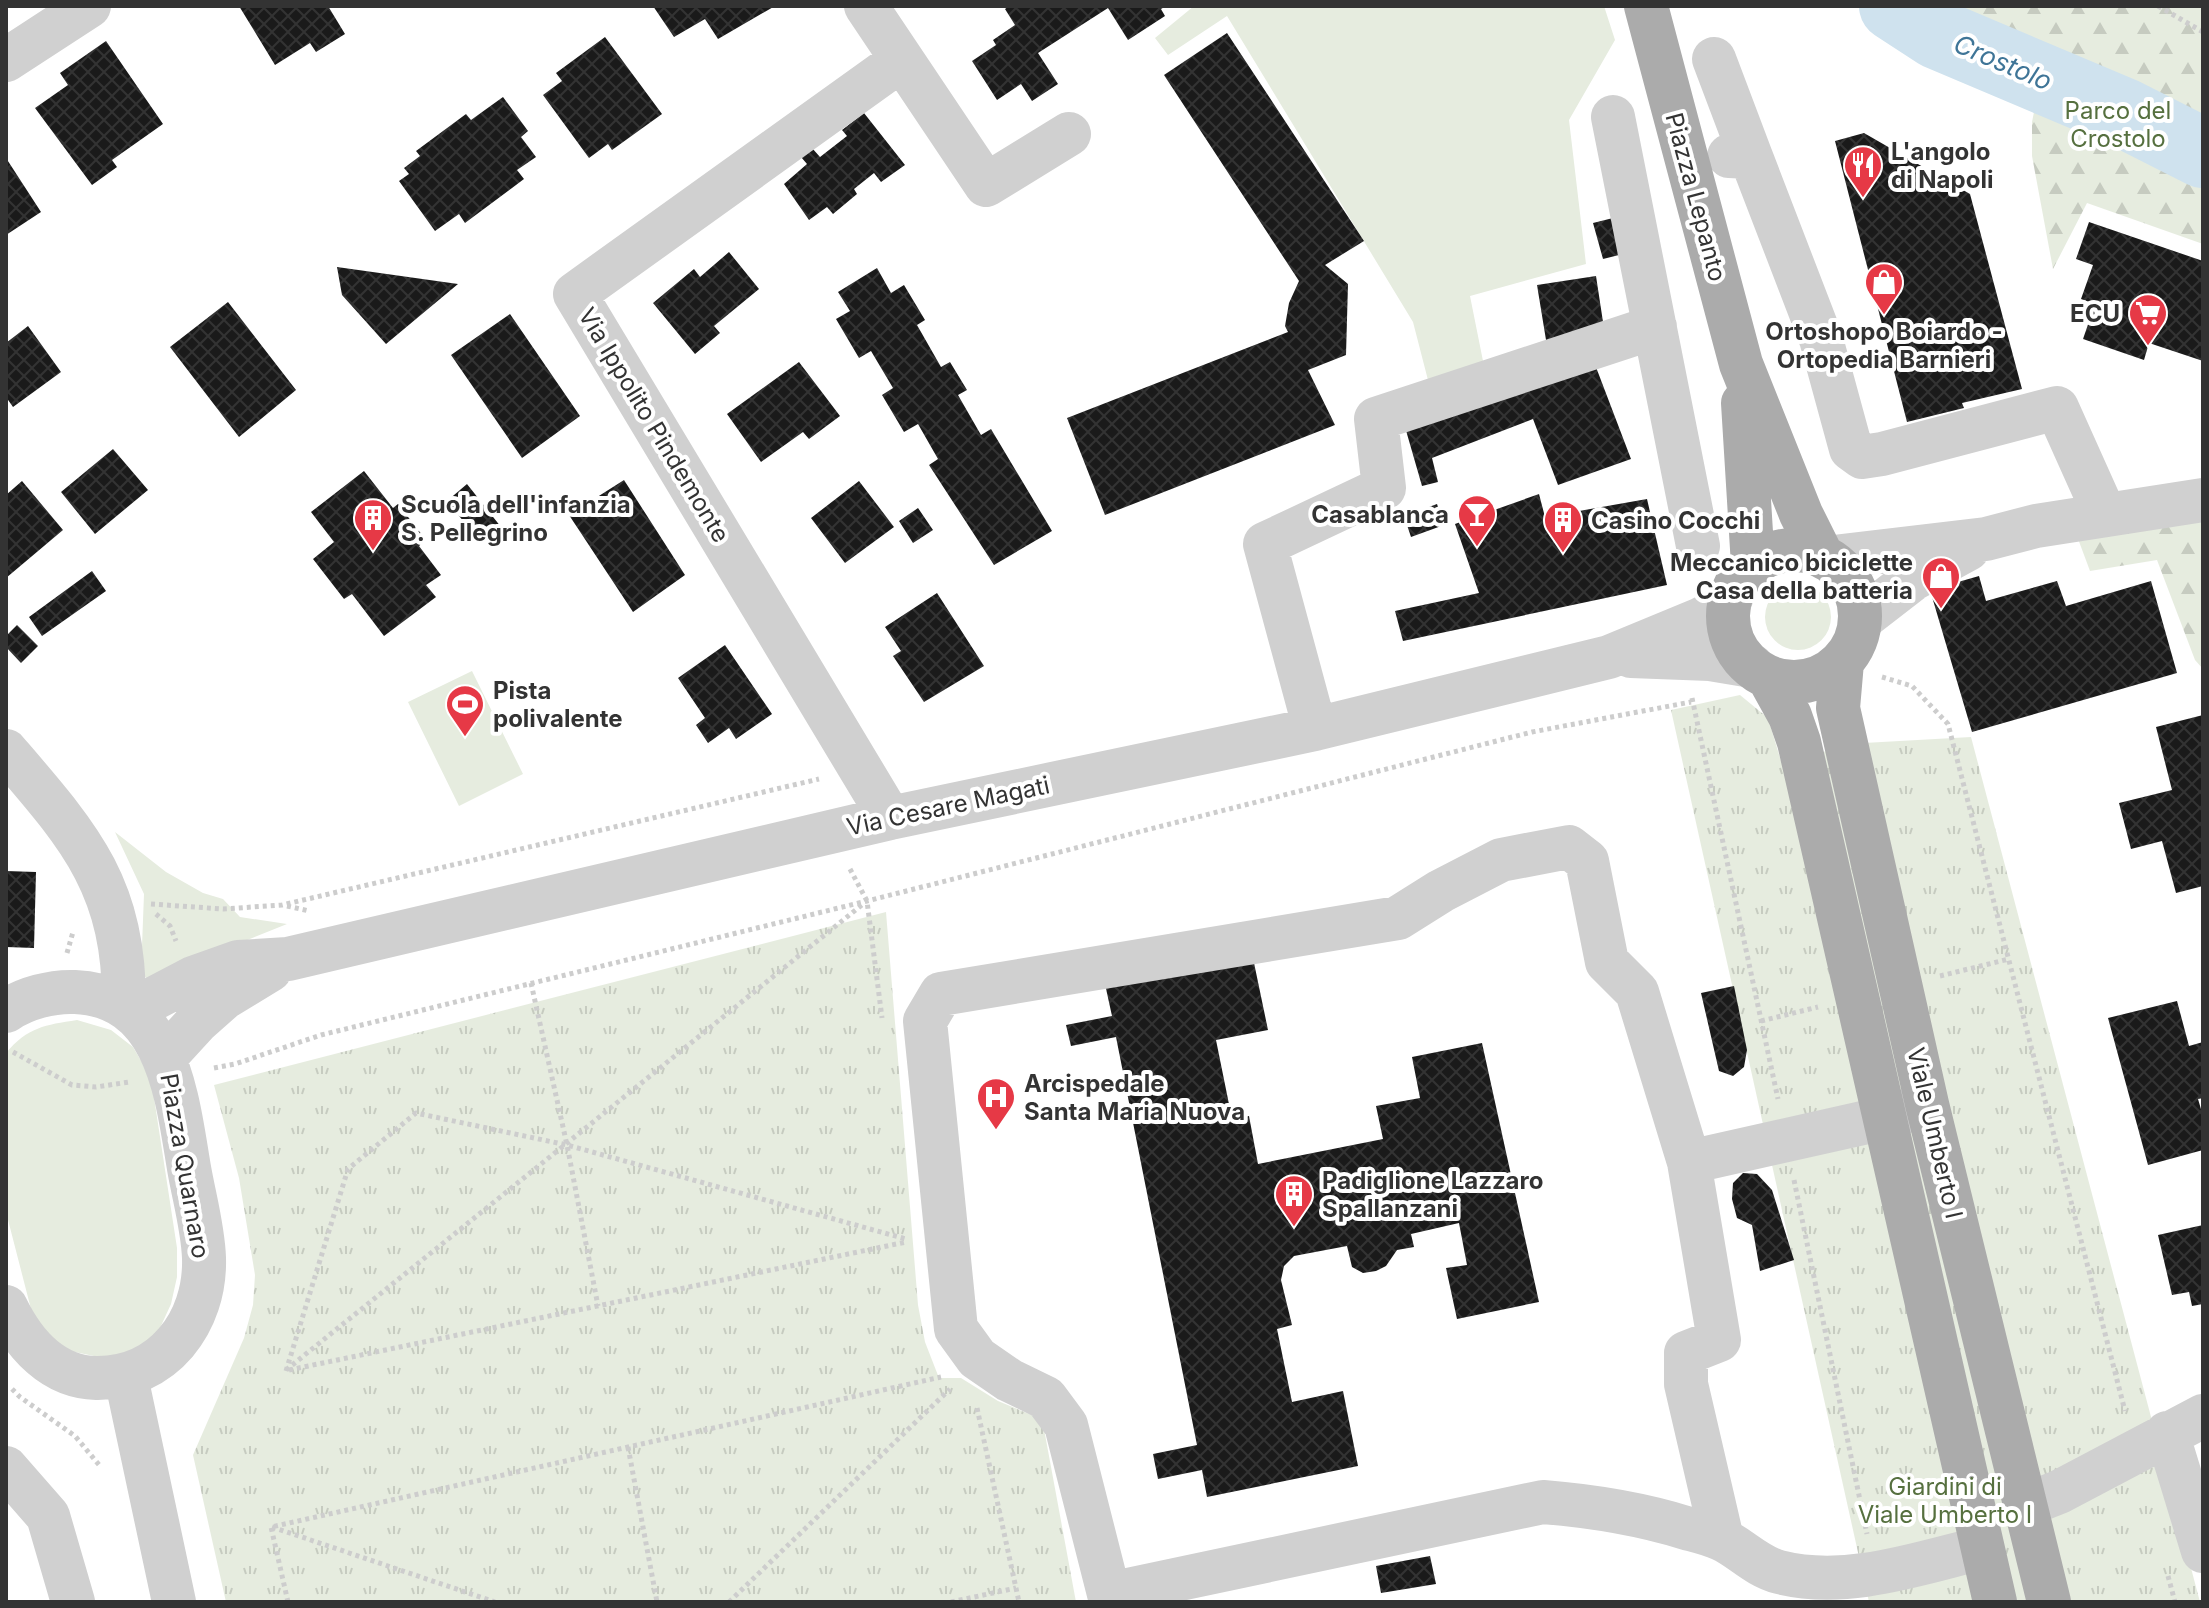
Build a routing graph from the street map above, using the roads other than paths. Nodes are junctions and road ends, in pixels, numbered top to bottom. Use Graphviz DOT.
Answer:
graph roads {
  1 [pos="89,6"];
  2 [pos="866,6"];
  3 [pos="1649,18"];
  4 [pos="1714,59"];
  5 [pos="6,60"];
  6 [pos="901,60"];
  7 [pos="1613,117"];
  8 [pos="1069,134"];
  9 [pos="1655,327"];
  10 [pos="1741,364"];
  11 [pos="2203,500"];
  12 [pos="2105,515"];
  13 [pos="1986,539"];
  14 [pos="1698,546"];
  15 [pos="1823,557"];
  16 [pos="1742,582"];
  17 [pos="1860,620"];
  18 [pos="1609,657"];
  19 [pos="1858,668"];
  20 [pos="1760,672"];
  21 [pos="1315,729"];
  22 [pos="6,751"];
  23 [pos="890,818"];
  24 [pos="128,905"];
  25 [pos="288,959"];
  26 [pos="62,991"];
  27 [pos="8,1008"];
  28 [pos="127,1008"];
  29 [pos="168,1066"];
  30 [pos="1927,1104"];
  31 [pos="1885,1118"];
  32 [pos="1689,1162"];
  33 [pos="6,1307"];
  34 [pos="126,1377"];
  35 [pos="2169,1434"];
  36 [pos="6,1468"];
  37 [pos="2026,1505"];
  38 [pos="1722,1539"];
  39 [pos="1982,1548"];
  40 [pos="2185,1561"];
  41 [pos="73,1602"];
  42 [pos="174,1602"];
  43 [pos="1995,1602"];
  44 [pos="2049,1602"];
  1 -- 5 [label="street"];
  2 -- 6 [label="street"];
  3 -- 10 [label="main road, Piazza Lepanto"];
  4 -- 12 [label="street"];
  6 -- 8 [label="street"];
  6 -- 23 [label="street, Via Ippolito Pindemonte"];
  7 -- 9 [label="street"];
  9 -- 14 [label="street"];
  9 -- 21 [label="street"];
  10 -- 15 [label="main road"];
  10 -- 16 [label="main road, Viale Umberto I"];
  11 -- 12 [label="street"];
  12 -- 13 [label="street"];
  13 -- 15 [label="street"];
  13 -- 17 [label="street"];
  15 -- 16 [label="main road"];
  15 -- 17 [label="main road"];
  16 -- 18 [label="street, Via Cesare Magati"];
  16 -- 20 [label="main road, Viale Umberto I"];
  17 -- 19 [label="main road, Viale Umberto I"];
  18 -- 20 [label="street, Via Cesare Magati"];
  18 -- 21 [label="street, Via Cesare Magati"];
  19 -- 20 [label="main road"];
  19 -- 30 [label="main road, Viale Umberto I"];
  20 -- 31 [label="main road, Viale Umberto I"];
  21 -- 23 [label="street, Via Cesare Magati"];
  22 -- 24 [label="street"];
  23 -- 25 [label="street, Via Cesare Magati"];
  24 -- 26 [label="street"];
  24 -- 28 [label="street"];
  25 -- 28 [label="street, Via Cesare Magati"];
  25 -- 29 [label="street, Via Cesare Magati"];
  26 -- 27 [label="street"];
  26 -- 28 [label="street"];
  28 -- 29 [label="street, Piazza Quarnaro"];
  29 -- 34 [label="street, Piazza Quarnaro"];
  30 -- 31 [label="street"];
  30 -- 37 [label="main road, Viale Umberto I"];
  31 -- 32 [label="street"];
  31 -- 39 [label="main road, Viale Umberto I"];
  32 -- 38 [label="street"];
  32 -- 38 [label="street"];
  33 -- 34 [label="street, Piazza Quarnaro"];
  34 -- 42 [label="street"];
  35 -- 37 [label="street"];
  35 -- 40 [label="street"];
  36 -- 41 [label="street"];
  37 -- 44 [label="main road, Viale Umberto I"];
  38 -- 39 [label="street"];
  39 -- 43 [label="main road, Viale Umberto I"];
}
